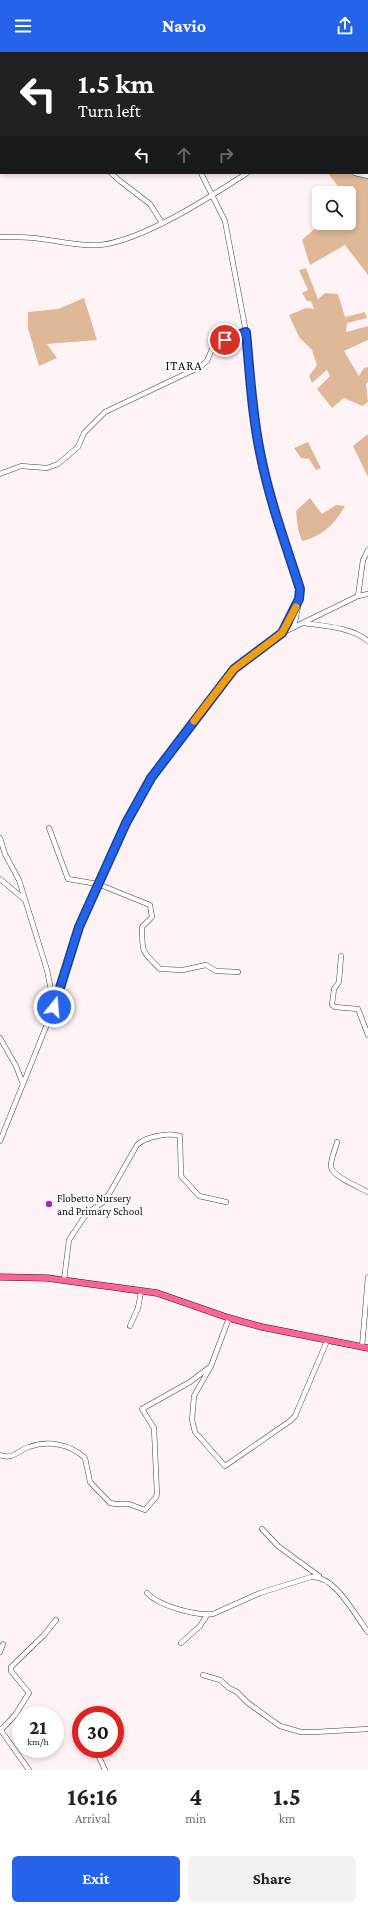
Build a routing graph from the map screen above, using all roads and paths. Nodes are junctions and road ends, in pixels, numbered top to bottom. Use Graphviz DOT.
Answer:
graph roads {
  1 [pos="112,174"];
  2 [pos="202,174"];
  3 [pos="246,174"];
  4 [pos="213,195"];
  5 [pos="162,223"];
  6 [pos="0,237"];
  7 [pos="246,332"];
  8 [pos="0,474"];
  9 [pos="368,550"];
  10 [pos="368,594"];
  11 [pos="358,596"];
  12 [pos="299,599"];
  13 [pos="303,623"];
  14 [pos="294,627"];
  15 [pos="282,633"];
  16 [pos="368,641"];
  17 [pos="49,828"];
  18 [pos="0,838"];
  19 [pos="0,879"];
  20 [pos="98,884"];
  21 [pos="25,901"];
  22 [pos="341,956"];
  23 [pos="238,972"];
  24 [pos="54,1007"];
  25 [pos="368,1035"];
  26 [pos="0,1038"];
  27 [pos="23,1084"];
  28 [pos="0,1141"];
  29 [pos="337,1142"];
  30 [pos="368,1192"];
  31 [pos="226,1202"];
  32 [pos="0,1277"];
  33 [pos="368,1277"];
  34 [pos="64,1280"];
  35 [pos="142,1292"];
  36 [pos="229,1318"];
  37 [pos="130,1326"];
  38 [pos="327,1341"];
  39 [pos="365,1348"];
  40 [pos="211,1366"];
  41 [pos="0,1455"];
  42 [pos="262,1529"];
  43 [pos="319,1576"];
  44 [pos="147,1593"];
  45 [pos="207,1615"];
  46 [pos="56,1620"];
  47 [pos="368,1632"];
  48 [pos="182,1643"];
  49 [pos="3,1644"];
  50 [pos="0,1652"];
  51 [pos="203,1675"];
  52 [pos="368,1729"];
  53 [pos="0,1730"];
  54 [pos="99,1758"];
  55 [pos="29,1770"];
  56 [pos="105,1770"];
  1 -- 5 [label="street"];
  2 -- 4 [label="street"];
  3 -- 4 [label="street"];
  4 -- 5 [label="street"];
  4 -- 7 [label="street"];
  5 -- 6 [label="street"];
  7 -- 8 [label="street"];
  7 -- 12 [label="street"];
  9 -- 11 [label="street"];
  10 -- 11 [label="street"];
  11 -- 13 [label="street"];
  12 -- 14 [label="street"];
  12 -- 15 [label="street"];
  13 -- 14 [label="street"];
  13 -- 16 [label="street"];
  14 -- 15 [label="street"];
  15 -- 20 [label="street"];
  17 -- 20 [label="street"];
  18 -- 21 [label="street"];
  19 -- 21 [label="street"];
  20 -- 23 [label="street"];
  20 -- 24 [label="street"];
  21 -- 24 [label="street"];
  22 -- 25 [label="street"];
  24 -- 27 [label="street"];
  26 -- 27 [label="street"];
  27 -- 28 [label="street"];
  29 -- 30 [label="street"];
  31 -- 34 [label="street"];
  32 -- 34 [label="main road"];
  33 -- 39 [label="street"];
  34 -- 35 [label="main road"];
  35 -- 36 [label="main road"];
  35 -- 37 [label="street"];
  36 -- 38 [label="main road"];
  36 -- 40 [label="street"];
  38 -- 39 [label="main road"];
  38 -- 40 [label="street"];
  40 -- 41 [label="street"];
  42 -- 43 [label="street"];
  43 -- 45 [label="street"];
  43 -- 47 [label="street"];
  44 -- 45 [label="street"];
  45 -- 48 [label="street"];
  46 -- 53 [label="street"];
  49 -- 50 [label="street"];
  51 -- 52 [label="street"];
  53 -- 55 [label="street"];
  54 -- 56 [label="street"];
}
